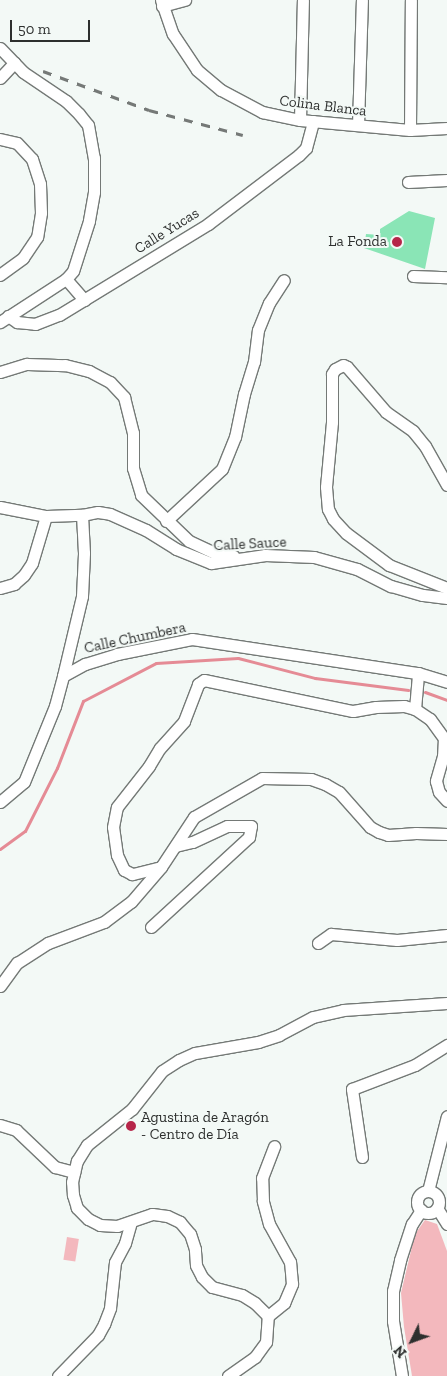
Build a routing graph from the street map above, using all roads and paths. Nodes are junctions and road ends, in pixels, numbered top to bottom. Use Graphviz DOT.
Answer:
graph roads {
  1 [pos="185,0"];
  2 [pos="303,0"];
  3 [pos="362,0"];
  4 [pos="411,0"];
  5 [pos="161,3"];
  6 [pos="0,48"];
  7 [pos="14,63"];
  8 [pos="0,78"];
  9 [pos="300,120"];
  10 [pos="313,122"];
  11 [pos="358,126"];
  12 [pos="447,128"];
  13 [pos="410,130"];
  14 [pos="0,139"];
  15 [pos="447,180"];
  16 [pos="408,182"];
  17 [pos="0,275"];
  18 [pos="413,276"];
  19 [pos="447,277"];
  20 [pos="66,279"];
  21 [pos="284,280"];
  22 [pos="84,300"];
  23 [pos="4,319"];
  24 [pos="0,372"];
  25 [pos="447,485"];
  26 [pos="0,508"];
  27 [pos="82,515"];
  28 [pos="46,516"];
  29 [pos="166,521"];
  30 [pos="243,558"];
  31 [pos="0,588"];
  32 [pos="447,588"];
  33 [pos="447,598"];
  34 [pos="418,673"];
  35 [pos="64,676"];
  36 [pos="447,682"];
  37 [pos="415,709"];
  38 [pos="447,801"];
  39 [pos="0,802"];
  40 [pos="447,834"];
  41 [pos="175,846"];
  42 [pos="161,867"];
  43 [pos="151,928"];
  44 [pos="447,935"];
  45 [pos="318,942"];
  46 [pos="17,963"];
  47 [pos="0,972"];
  48 [pos="0,986"];
  49 [pos="447,1003"];
  50 [pos="447,1045"];
  51 [pos="447,1116"];
  52 [pos="0,1125"];
  53 [pos="274,1146"];
  54 [pos="362,1157"];
  55 [pos="74,1172"];
  56 [pos="428,1191"];
  57 [pos="437,1208"];
  58 [pos="421,1210"];
  59 [pos="131,1222"];
  60 [pos="447,1224"];
  61 [pos="268,1316"];
  62 [pos="58,1376"];
  63 [pos="228,1376"];
  64 [pos="402,1376"];
  1 -- 5 [label="street"];
  2 -- 9 [label="street"];
  3 -- 11 [label="street"];
  4 -- 13 [label="street"];
  5 -- 9 [label="street, Colina Blanca"];
  6 -- 7 [label="street"];
  7 -- 8 [label="street"];
  7 -- 20 [label="street"];
  9 -- 10 [label="street, Colina Blanca"];
  10 -- 11 [label="street, Colina Blanca"];
  10 -- 22 [label="street, Calle Yucas"];
  11 -- 13 [label="street, Colina Blanca"];
  12 -- 13 [label="street, Colina Blanca"];
  14 -- 17 [label="street"];
  15 -- 16 [label="street"];
  18 -- 19 [label="street"];
  20 -- 22 [label="street"];
  20 -- 23 [label="street"];
  21 -- 29 [label="street"];
  22 -- 23 [label="street, Calle Yucas"];
  24 -- 29 [label="street"];
  25 -- 32 [label="street"];
  26 -- 28 [label="street, Calle Sauce"];
  27 -- 28 [label="street, Calle Sauce"];
  27 -- 30 [label="street, Calle Sauce"];
  27 -- 35 [label="street"];
  28 -- 31 [label="street"];
  29 -- 30 [label="street"];
  30 -- 33 [label="street, Calle Sauce"];
  34 -- 35 [label="street, Calle Chumbera"];
  34 -- 36 [label="street, Calle Chumbera"];
  34 -- 37 [label="street"];
  35 -- 39 [label="street"];
  37 -- 38 [label="street"];
  37 -- 42 [label="street"];
  40 -- 41 [label="street"];
  41 -- 42 [label="street"];
  41 -- 43 [label="street"];
  42 -- 46 [label="street"];
  44 -- 45 [label="street"];
  46 -- 47 [label="street"];
  46 -- 48 [label="street"];
  49 -- 55 [label="street"];
  50 -- 54 [label="street"];
  51 -- 56 [label="street"];
  52 -- 55 [label="street"];
  53 -- 61 [label="street"];
  55 -- 59 [label="street"];
  56 -- 57 [label="street"];
  56 -- 58 [label="street"];
  57 -- 58 [label="street"];
  57 -- 60 [label="street"];
  58 -- 64 [label="street"];
  59 -- 61 [label="street"];
  59 -- 62 [label="street"];
  61 -- 63 [label="street"];
}
